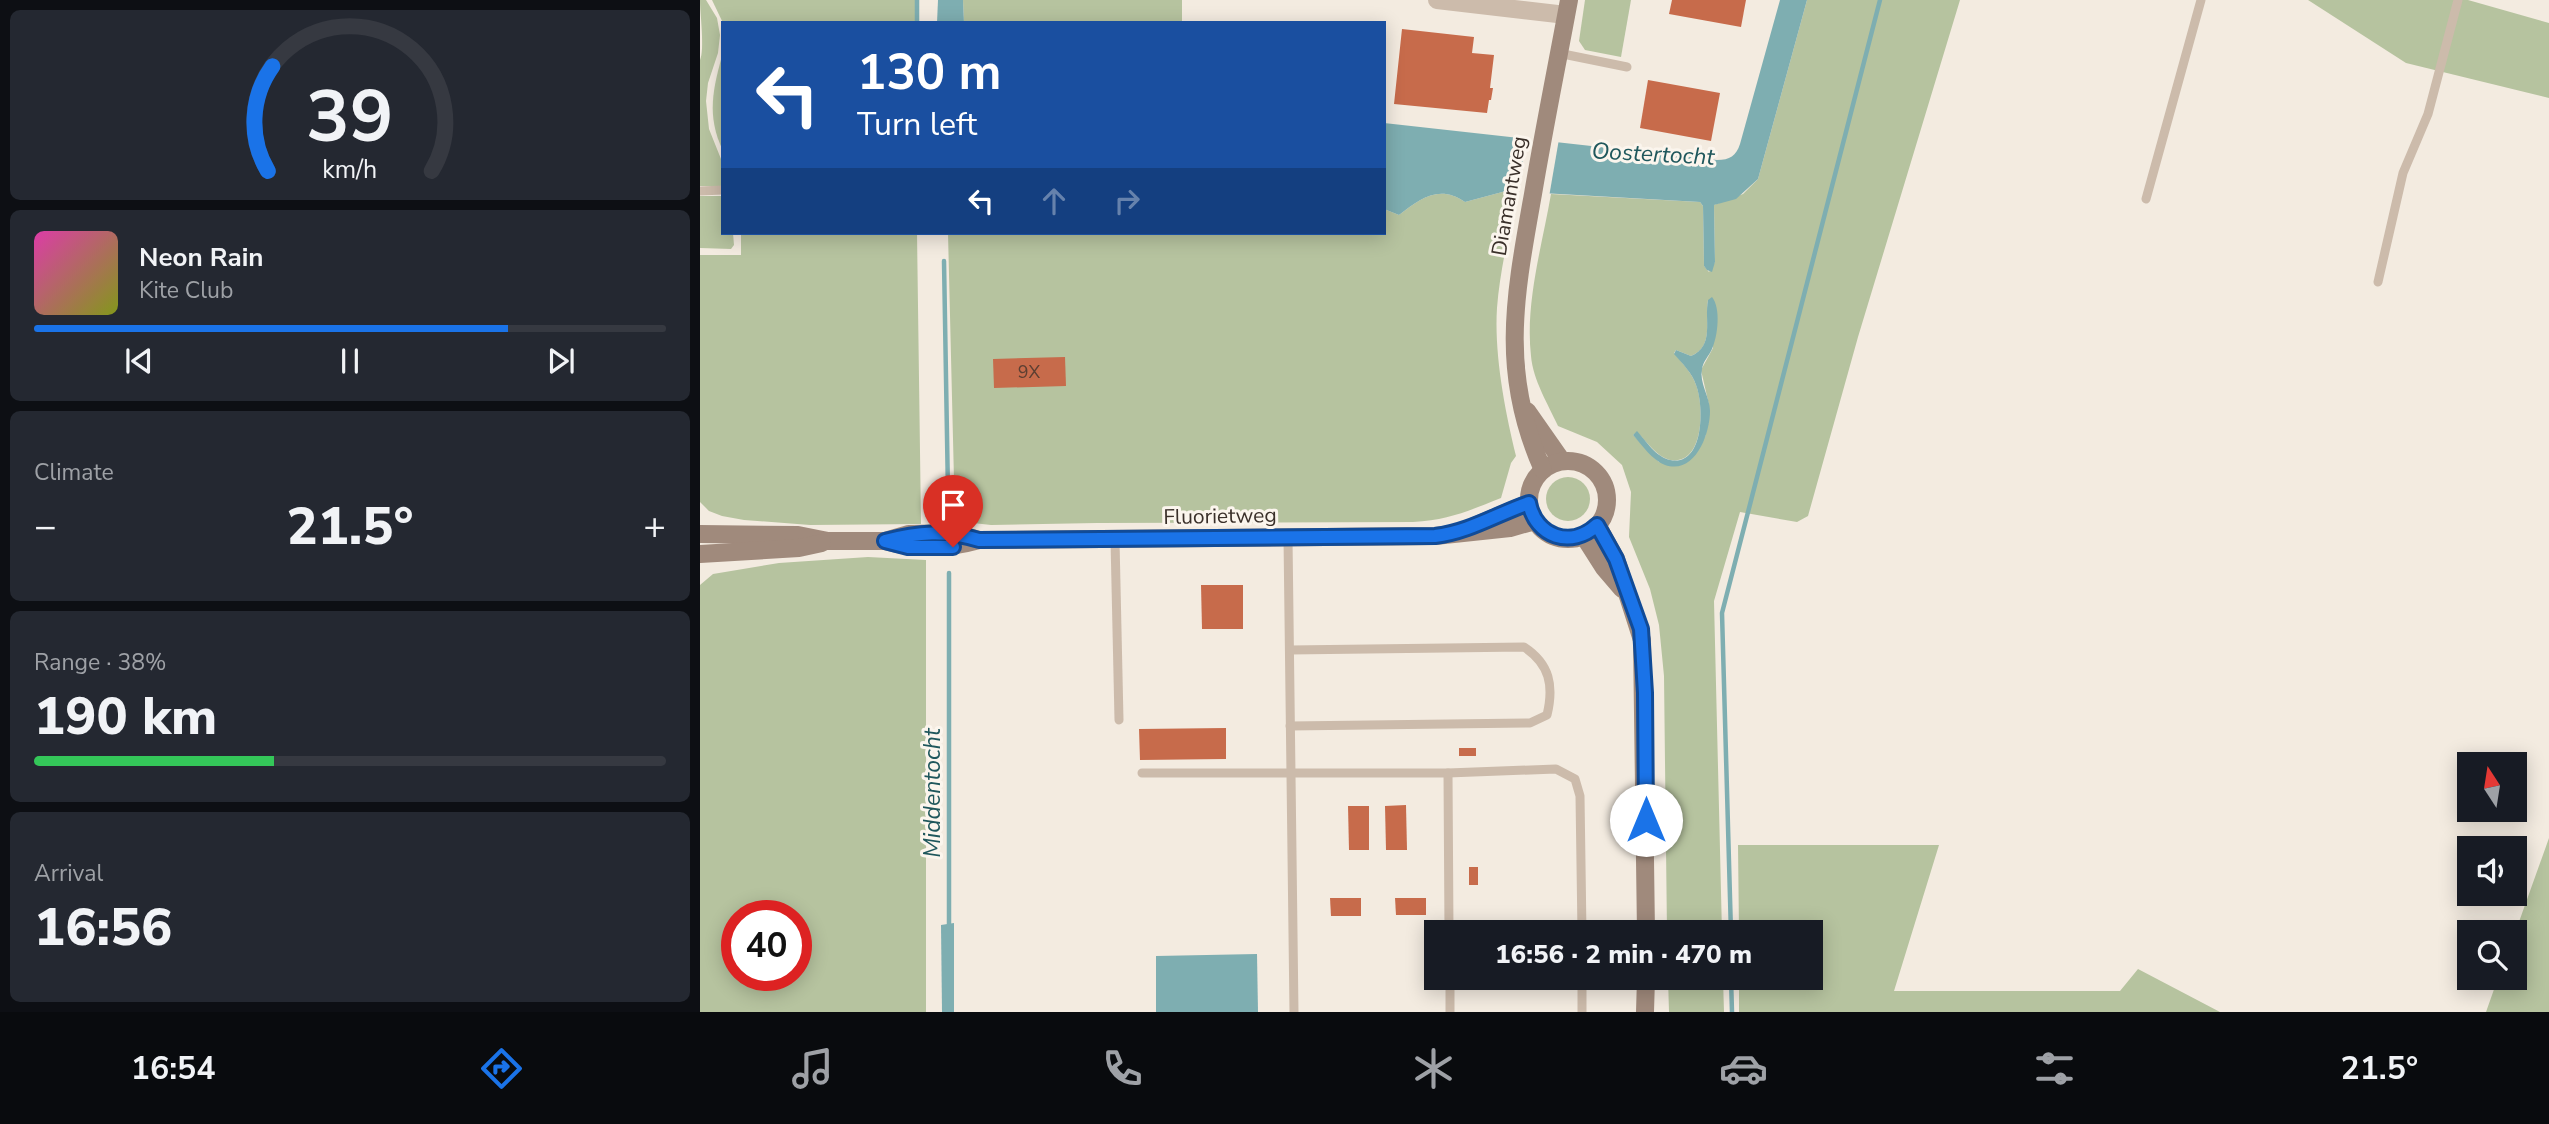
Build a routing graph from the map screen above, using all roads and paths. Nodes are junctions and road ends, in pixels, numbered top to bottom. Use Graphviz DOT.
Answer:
graph roads {
  1 [pos="1437,0"];
  2 [pos="2201,0"];
  3 [pos="2458,0"];
  4 [pos="1567,7"];
  5 [pos="1558,53"];
  6 [pos="1627,67"];
  7 [pos="700,191"];
  8 [pos="721,191"];
  9 [pos="2146,200"];
  10 [pos="2378,282"];
  11 [pos="1521,402"];
  12 [pos="1562,461"];
  13 [pos="1543,470"];
  14 [pos="1529,503"];
  15 [pos="1535,521"];
  16 [pos="1590,530"];
  17 [pos="1461,532"];
  18 [pos="700,534"];
  19 [pos="1288,538"];
  20 [pos="1115,540"];
  21 [pos="828,541"];
  22 [pos="700,554"];
  23 [pos="1290,650"];
  24 [pos="1119,720"];
  25 [pos="1290,726"];
  26 [pos="1142,773"];
  27 [pos="1290,773"];
  28 [pos="1448,773"];
  29 [pos="1449,920"];
  30 [pos="1581,920"];
  31 [pos="1646,920"];
  32 [pos="1450,990"];
  33 [pos="1582,990"];
  34 [pos="1646,990"];
  35 [pos="1294,1012"];
  36 [pos="1450,1012"];
  37 [pos="1582,1012"];
  38 [pos="1645,1012"];
  1 -- 4 [label="street"];
  2 -- 9 [label="lane"];
  3 -- 10 [label="lane"];
  4 -- 5 [label="street, Diamantweg"];
  5 -- 6 [label="lane"];
  5 -- 11 [label="street, Diamantweg"];
  7 -- 8 [label="lane"];
  11 -- 12 [label="street, Diamantweg"];
  11 -- 13 [label="street, Diamantweg"];
  12 -- 13 [label="street"];
  12 -- 16 [label="street"];
  13 -- 14 [label="street"];
  14 -- 15 [label="street"];
  14 -- 17 [label="street, Fluorietweg"];
  15 -- 16 [label="street"];
  15 -- 17 [label="street, Fluorietweg"];
  16 -- 31 [label="street"];
  17 -- 19 [label="street, Fluorietweg"];
  18 -- 21 [label="street, Fluorietweg"];
  19 -- 20 [label="street, Fluorietweg"];
  19 -- 23 [label="lane"];
  20 -- 21 [label="street, Fluorietweg"];
  20 -- 24 [label="lane"];
  21 -- 22 [label="street, Fluorietweg"];
  23 -- 25 [label="lane"];
  23 -- 25 [label="lane"];
  25 -- 27 [label="lane"];
  26 -- 27 [label="lane"];
  27 -- 28 [label="lane"];
  27 -- 35 [label="lane"];
  28 -- 29 [label="lane"];
  28 -- 30 [label="lane"];
  32 -- 36 [label="lane"];
  33 -- 37 [label="lane"];
  34 -- 38 [label="street"];
}
